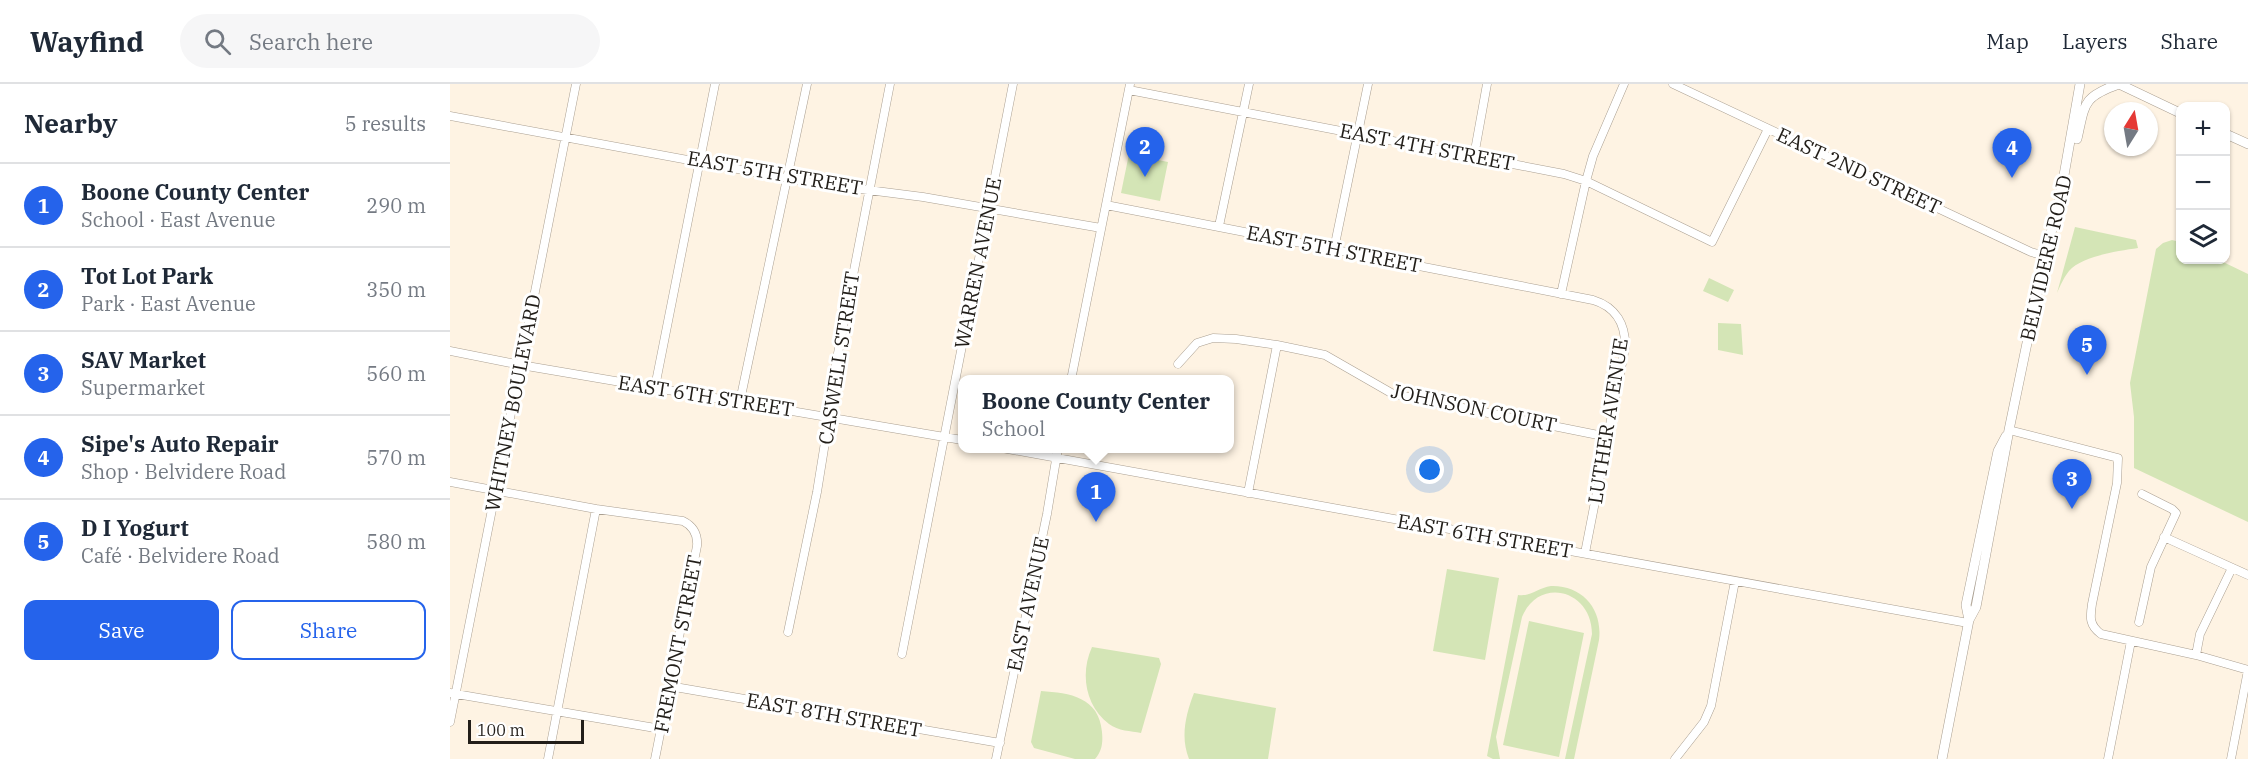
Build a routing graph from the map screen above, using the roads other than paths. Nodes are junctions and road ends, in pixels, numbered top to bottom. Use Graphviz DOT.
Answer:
graph roads {
  1 [pos="576,84"];
  2 [pos="714,84"];
  3 [pos="807,84"];
  4 [pos="890,84"];
  5 [pos="1013,84"];
  6 [pos="1249,84"];
  7 [pos="1368,84"];
  8 [pos="1487,84"];
  9 [pos="1624,84"];
  10 [pos="1673,84"];
  11 [pos="2080,84"];
  12 [pos="2124,85"];
  13 [pos="1129,87"];
  14 [pos="2176,111"];
  15 [pos="1244,112"];
  16 [pos="450,116"];
  17 [pos="1768,129"];
  18 [pos="1357,134"];
  19 [pos="2230,136"];
  20 [pos="566,137"];
  21 [pos="2248,144"];
  22 [pos="1474,156"];
  23 [pos="2068,159"];
  24 [pos="699,161"];
  25 [pos="788,178"];
  26 [pos="1586,181"];
  27 [pos="869,189"];
  28 [pos="1106,205"];
  29 [pos="989,209"];
  30 [pos="1219,226"];
  31 [pos="1101,228"];
  32 [pos="1334,249"];
  33 [pos="2045,256"];
  34 [pos="1561,294"];
  35 [pos="1277,345"];
  36 [pos="450,351"];
  37 [pos="1178,364"];
  38 [pos="521,365"];
  39 [pos="1072,375"];
  40 [pos="655,387"];
  41 [pos="740,401"];
  42 [pos="826,416"];
  43 [pos="2009,430"];
  44 [pos="943,436"];
  45 [pos="1608,437"];
  46 [pos="958,440"];
  47 [pos="1027,453"];
  48 [pos="1058,453"];
  49 [pos="1057,459"];
  50 [pos="450,482"];
  51 [pos="495,490"];
  52 [pos="1248,493"];
  53 [pos="2142,494"];
  54 [pos="596,509"];
  55 [pos="2164,537"];
  56 [pos="1585,553"];
  57 [pos="2232,568"];
  58 [pos="2248,575"];
  59 [pos="1735,581"];
  60 [pos="1968,621"];
  61 [pos="2139,622"];
  62 [pos="788,632"];
  63 [pos="2131,641"];
  64 [pos="902,654"];
  65 [pos="2196,655"];
  66 [pos="2248,670"];
  67 [pos="669,686"];
  68 [pos="453,693"];
  69 [pos="556,712"];
  70 [pos="450,722"];
  71 [pos="661,729"];
  72 [pos="1000,743"];
  73 [pos="548,759"];
  74 [pos="655,759"];
  75 [pos="996,759"];
  76 [pos="1675,759"];
  77 [pos="1942,759"];
  78 [pos="2108,759"];
  79 [pos="2230,759"];
  1 -- 20 [label="street, WHITNEY BOULEVARD"];
  2 -- 24 [label="street"];
  3 -- 25 [label="street"];
  4 -- 27 [label="street, CASWELL STREET"];
  5 -- 29 [label="street, WARREN AVENUE"];
  6 -- 15 [label="street"];
  7 -- 18 [label="street"];
  8 -- 22 [label="street"];
  9 -- 26 [label="street"];
  10 -- 17 [label="street, EAST 2ND STREET"];
  11 -- 23 [label="main road, BELVIDERE ROAD"];
  12 -- 14 [label="main road"];
  12 -- 23 [label="main road"];
  13 -- 15 [label="street, EAST 4TH STREET"];
  13 -- 28 [label="street"];
  15 -- 18 [label="street, EAST 4TH STREET"];
  15 -- 30 [label="street"];
  16 -- 20 [label="street, EAST 5TH STREET"];
  17 -- 26 [label="street, EAST 4TH STREET"];
  17 -- 33 [label="street, EAST 2ND STREET"];
  18 -- 22 [label="street, EAST 4TH STREET"];
  18 -- 32 [label="street"];
  19 -- 21 [label="main road"];
  20 -- 24 [label="street, EAST 5TH STREET"];
  20 -- 38 [label="street, WHITNEY BOULEVARD"];
  22 -- 26 [label="street, EAST 4TH STREET"];
  23 -- 33 [label="main road, BELVIDERE ROAD"];
  24 -- 25 [label="street, EAST 5TH STREET"];
  24 -- 40 [label="street"];
  25 -- 27 [label="street, EAST 5TH STREET"];
  25 -- 41 [label="street"];
  26 -- 34 [label="street"];
  27 -- 29 [label="street, EAST 5TH STREET"];
  27 -- 42 [label="street, CASWELL STREET"];
  28 -- 30 [label="street, EAST 5TH STREET"];
  28 -- 31 [label="street"];
  29 -- 31 [label="street, EAST 5TH STREET"];
  29 -- 44 [label="street, WARREN AVENUE"];
  30 -- 32 [label="street, EAST 5TH STREET"];
  31 -- 39 [label="street"];
  32 -- 34 [label="street, EAST 5TH STREET"];
  33 -- 43 [label="main road, BELVIDERE ROAD"];
  34 -- 45 [label="street, LUTHER AVENUE"];
  35 -- 37 [label="street, JOHNSON COURT"];
  35 -- 45 [label="street, JOHNSON COURT"];
  35 -- 52 [label="street"];
  36 -- 38 [label="street, EAST 6TH STREET"];
  38 -- 40 [label="street, EAST 6TH STREET"];
  38 -- 51 [label="street, WHITNEY BOULEVARD"];
  40 -- 41 [label="street, EAST 6TH STREET"];
  41 -- 42 [label="street, EAST 6TH STREET"];
  42 -- 44 [label="street, EAST 6TH STREET"];
  42 -- 62 [label="street, CASWELL STREET"];
  43 -- 60 [label="main road, BELVIDERE ROAD"];
  43 -- 63 [label="street"];
  44 -- 46 [label="street, EAST 6TH STREET"];
  44 -- 64 [label="street, WARREN AVENUE"];
  45 -- 56 [label="street, LUTHER AVENUE"];
  47 -- 49 [label="street, EAST 6TH STREET"];
  48 -- 49 [label="street, EAST AVENUE"];
  49 -- 52 [label="street, EAST 6TH STREET"];
  49 -- 72 [label="street, EAST AVENUE"];
  50 -- 51 [label="street"];
  51 -- 54 [label="street"];
  51 -- 68 [label="street, WHITNEY BOULEVARD"];
  52 -- 56 [label="street, EAST 6TH STREET"];
  53 -- 55 [label="street"];
  54 -- 67 [label="street, FREMONT STREET"];
  54 -- 69 [label="street"];
  55 -- 57 [label="street"];
  55 -- 61 [label="street"];
  56 -- 59 [label="street, EAST 6TH STREET"];
  57 -- 58 [label="street"];
  57 -- 65 [label="street"];
  59 -- 60 [label="street, EAST 6TH STREET"];
  59 -- 76 [label="street"];
  60 -- 77 [label="main road, BELVIDERE ROAD"];
  63 -- 65 [label="street"];
  63 -- 78 [label="street"];
  65 -- 66 [label="street"];
  66 -- 79 [label="street"];
  67 -- 71 [label="street, FREMONT STREET"];
  67 -- 72 [label="street, EAST 8TH STREET"];
  68 -- 69 [label="street"];
  68 -- 70 [label="street, WHITNEY BOULEVARD"];
  69 -- 71 [label="street"];
  69 -- 73 [label="street"];
  71 -- 74 [label="street, FREMONT STREET"];
  72 -- 75 [label="street, EAST AVENUE"];
}
